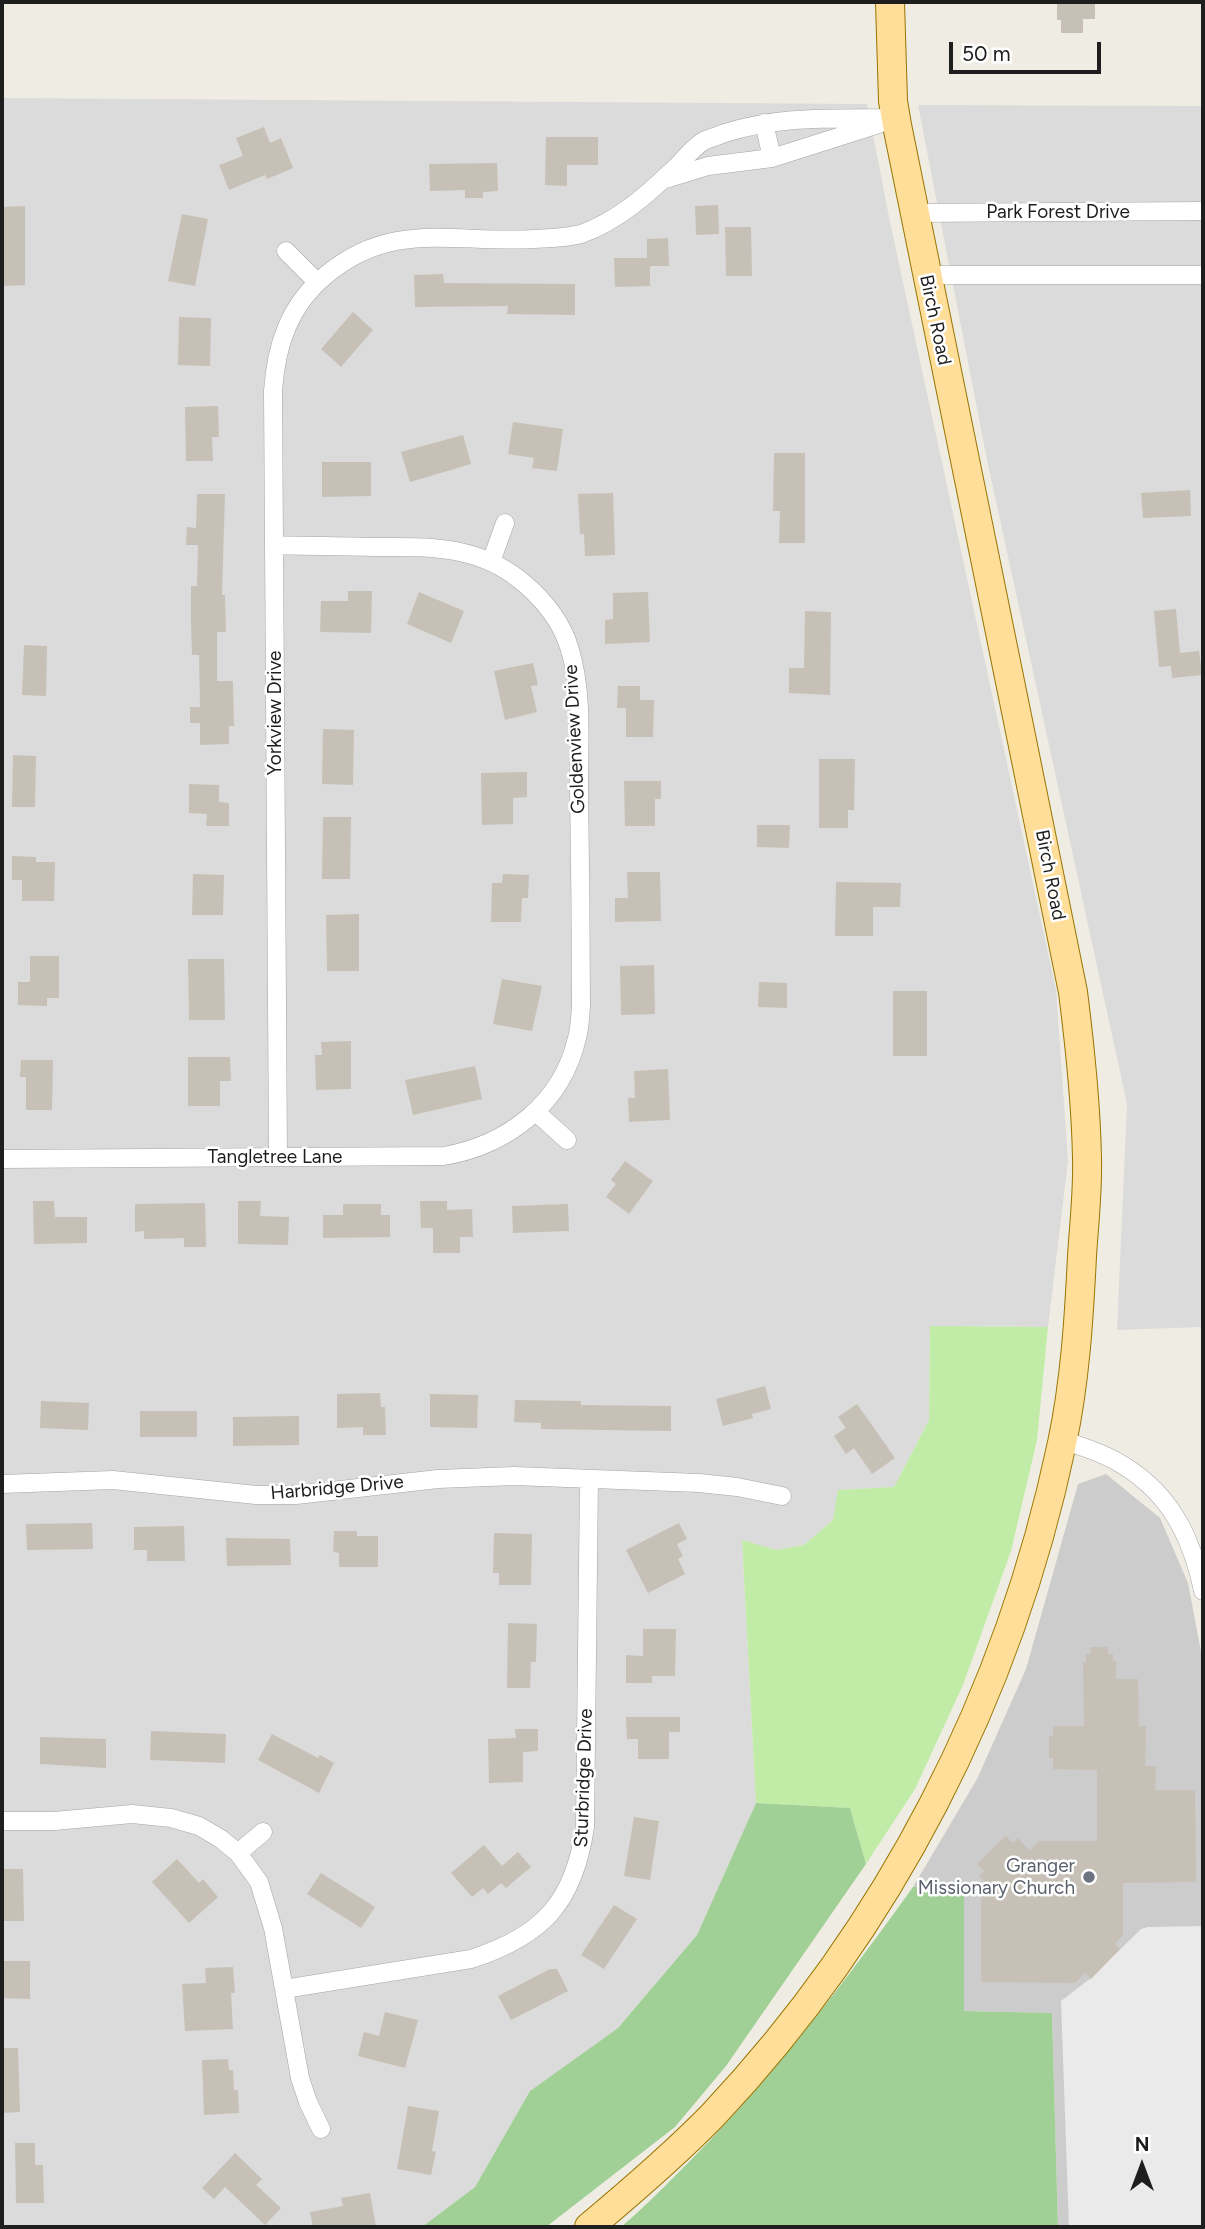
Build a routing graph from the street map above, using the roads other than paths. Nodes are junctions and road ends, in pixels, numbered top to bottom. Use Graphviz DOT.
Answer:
graph roads {
  1 [pos="890,2"];
  2 [pos="894,110"];
  3 [pos="764,123"];
  4 [pos="772,158"];
  5 [pos="662,180"];
  6 [pos="1203,211"];
  7 [pos="914,213"];
  8 [pos="286,251"];
  9 [pos="925,275"];
  10 [pos="1203,275"];
  11 [pos="317,282"];
  12 [pos="505,523"];
  13 [pos="274,545"];
  14 [pos="491,562"];
  15 [pos="580,908"];
  16 [pos="536,1112"];
  17 [pos="567,1140"];
  18 [pos="278,1156"];
  19 [pos="2,1158"];
  20 [pos="1063,1440"];
  21 [pos="589,1479"];
  22 [pos="2,1484"];
  23 [pos="782,1496"];
  24 [pos="1203,1591"];
  25 [pos="2,1821"];
  26 [pos="263,1832"];
  27 [pos="238,1853"];
  28 [pos="284,1989"];
  29 [pos="321,2129"];
  30 [pos="589,2227"];
  1 -- 2 [label="main road, Birch Road"];
  2 -- 3 [label="street, Yorkview Drive"];
  2 -- 4 [label="street"];
  2 -- 7 [label="main road, Birch Road"];
  3 -- 4 [label="street"];
  3 -- 5 [label="street, Yorkview Drive"];
  4 -- 5 [label="street"];
  5 -- 11 [label="street, Yorkview Drive"];
  6 -- 7 [label="street, Park Forest Drive"];
  7 -- 9 [label="main road, Birch Road"];
  8 -- 11 [label="street"];
  9 -- 10 [label="street"];
  9 -- 20 [label="main road, Birch Road"];
  11 -- 13 [label="street, Yorkview Drive"];
  12 -- 14 [label="street"];
  13 -- 14 [label="street, Goldenview Drive"];
  13 -- 18 [label="street, Yorkview Drive"];
  14 -- 15 [label="street, Goldenview Drive"];
  15 -- 16 [label="street, Tangletree Lane"];
  16 -- 17 [label="street"];
  16 -- 18 [label="street, Tangletree Lane"];
  18 -- 19 [label="street, Tangletree Lane"];
  20 -- 24 [label="street"];
  20 -- 30 [label="main road, Birch Road"];
  21 -- 22 [label="street, Harbridge Drive"];
  21 -- 23 [label="street, Harbridge Drive"];
  21 -- 28 [label="street, Sturbridge Drive"];
  25 -- 27 [label="street"];
  26 -- 27 [label="street"];
  27 -- 28 [label="street"];
  28 -- 29 [label="street"];
}
